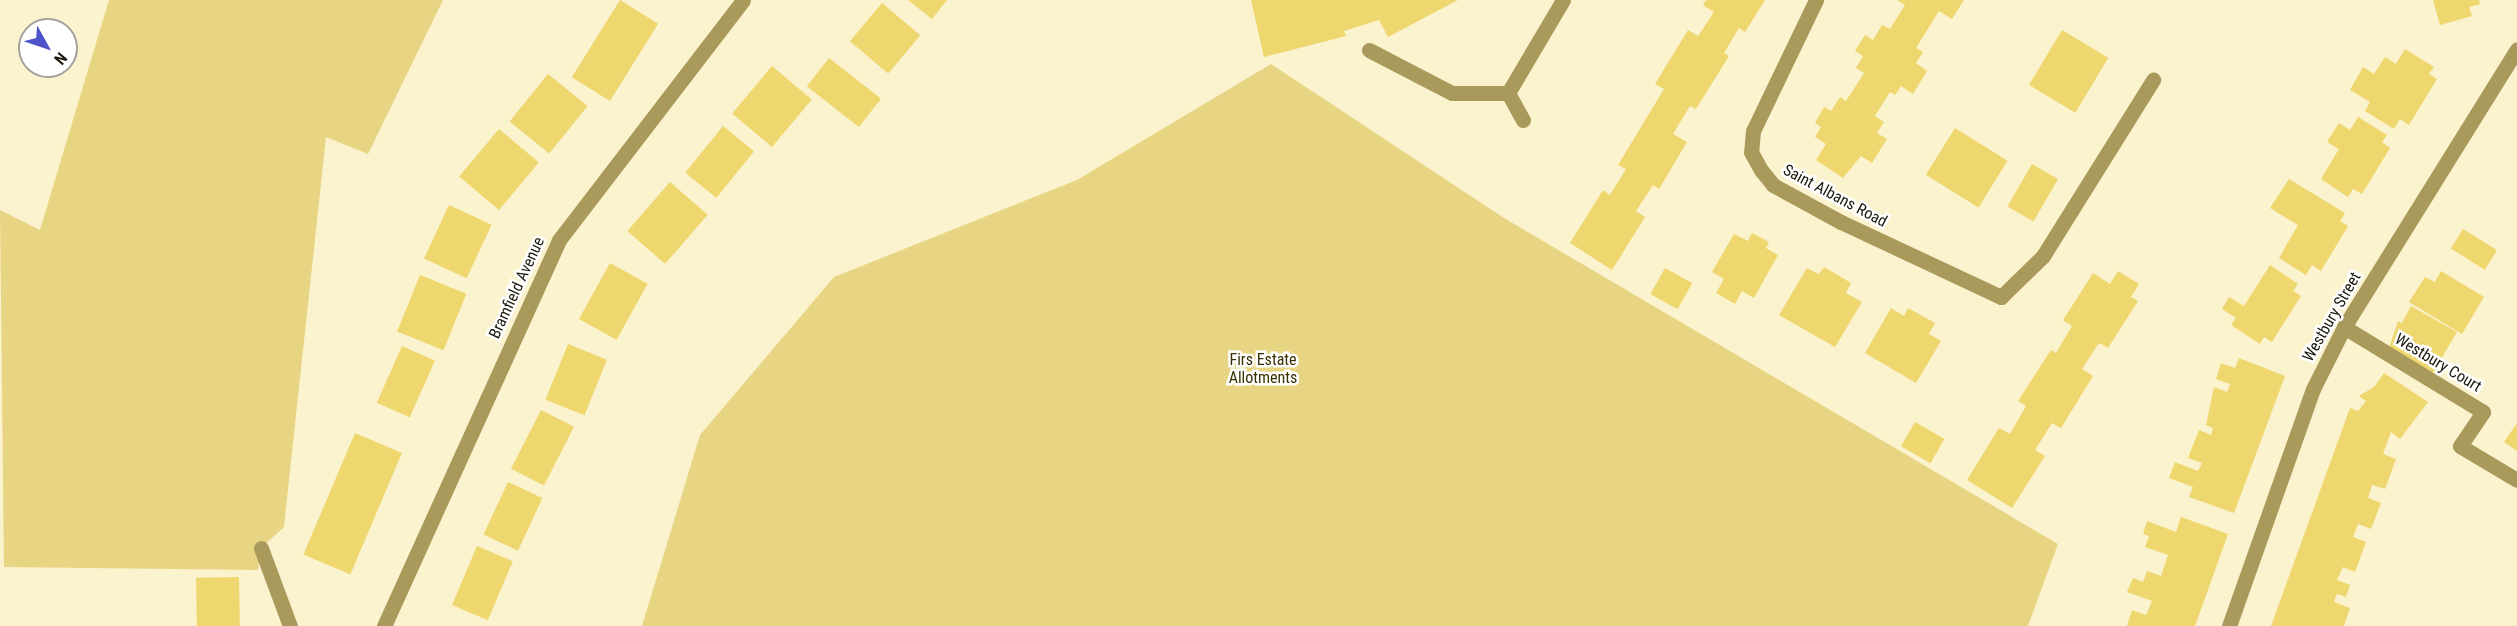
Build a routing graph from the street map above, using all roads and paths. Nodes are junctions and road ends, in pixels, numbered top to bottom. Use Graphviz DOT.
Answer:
graph roads {
  1 [pos="1563,0"];
  2 [pos="1816,0"];
  3 [pos="735,3"];
  4 [pos="2517,49"];
  5 [pos="1369,50"];
  6 [pos="2153,80"];
  7 [pos="1508,93"];
  8 [pos="1523,120"];
  9 [pos="2344,327"];
  10 [pos="2517,480"];
  11 [pos="261,548"];
  12 [pos="290,626"];
  13 [pos="384,626"];
  14 [pos="2229,626"];
  1 -- 7 [label="street"];
  2 -- 6 [label="street, Saint Albans Road"];
  3 -- 13 [label="street, Bramfield Avenue"];
  4 -- 9 [label="street, Westbury Street"];
  5 -- 7 [label="street"];
  7 -- 8 [label="street"];
  9 -- 10 [label="street, Westbury Court"];
  9 -- 14 [label="street, Westbury Street"];
  11 -- 12 [label="street"];
}
